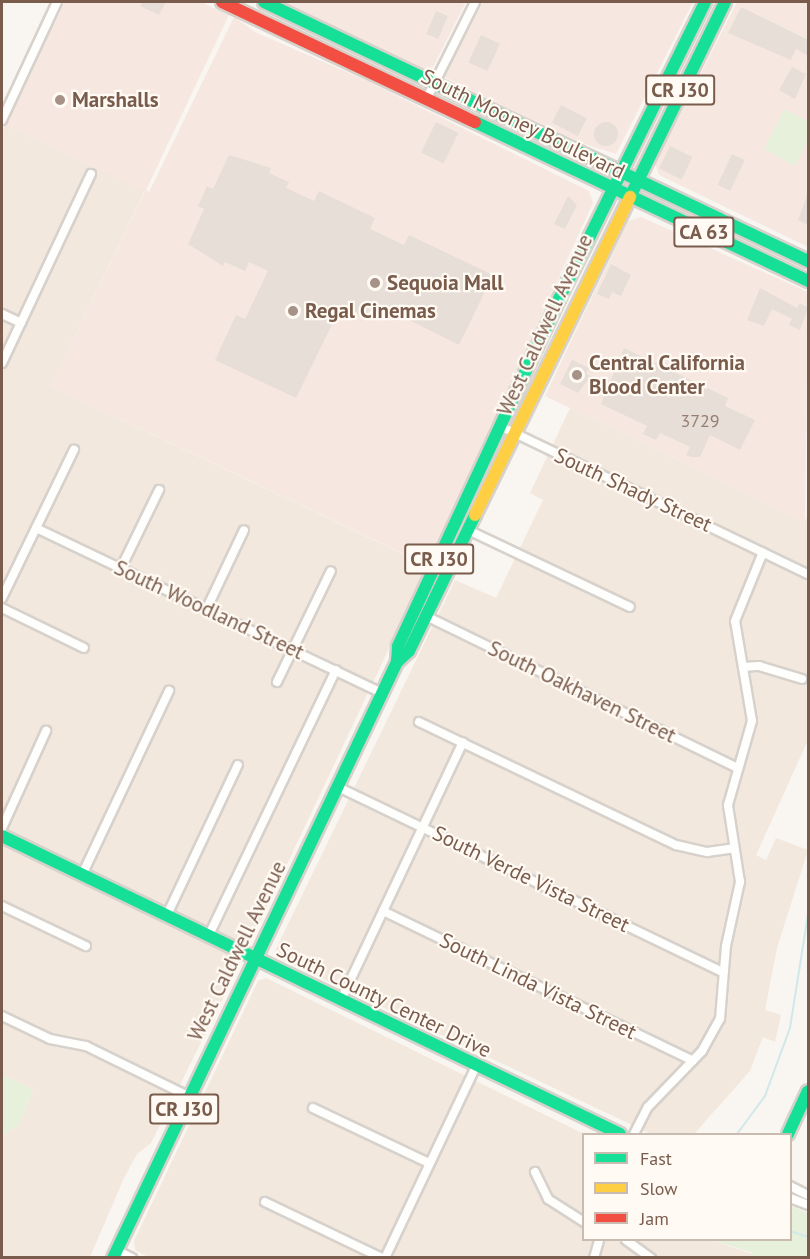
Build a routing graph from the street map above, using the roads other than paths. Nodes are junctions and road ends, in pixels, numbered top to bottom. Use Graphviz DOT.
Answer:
graph roads {
  1 [pos="57,2"];
  2 [pos="222,2"];
  3 [pos="264,2"];
  4 [pos="475,2"];
  5 [pos="705,2"];
  6 [pos="725,2"];
  7 [pos="434,83"];
  8 [pos="426,100"];
  9 [pos="2,120"];
  10 [pos="620,171"];
  11 [pos="91,174"];
  12 [pos="636,178"];
  13 [pos="611,189"];
  14 [pos="627,196"];
  15 [pos="747,253"];
  16 [pos="808,261"];
  17 [pos="808,272"];
  18 [pos="808,281"];
  19 [pos="2,314"];
  20 [pos="21,323"];
  21 [pos="2,363"];
  22 [pos="502,427"];
  23 [pos="515,434"];
  24 [pos="74,450"];
  25 [pos="159,490"];
  26 [pos="36,528"];
  27 [pos="244,530"];
  28 [pos="468,530"];
  29 [pos="448,541"];
  30 [pos="763,552"];
  31 [pos="121,568"];
  32 [pos="331,571"];
  33 [pos="808,573"];
  34 [pos="2,598"];
  35 [pos="630,607"];
  36 [pos="2,608"];
  37 [pos="207,608"];
  38 [pos="426,616"];
  39 [pos="84,648"];
  40 [pos="293,650"];
  41 [pos="397,662"];
  42 [pos="743,667"];
  43 [pos="336,670"];
  44 [pos="802,679"];
  45 [pos="277,682"];
  46 [pos="169,691"];
  47 [pos="382,693"];
  48 [pos="419,722"];
  49 [pos="46,731"];
  50 [pos="462,742"];
  51 [pos="237,765"];
  52 [pos="738,768"];
  53 [pos="338,787"];
  54 [pos="423,826"];
  55 [pos="2,828"];
  56 [pos="2,836"];
  57 [pos="734,848"];
  58 [pos="82,875"];
  59 [pos="2,906"];
  60 [pos="383,911"];
  61 [pos="166,917"];
  62 [pos="208,937"];
  63 [pos="86,946"];
  64 [pos="255,960"];
  65 [pos="724,972"];
  66 [pos="341,1000"];
  67 [pos="2,1016"];
  68 [pos="693,1061"];
  69 [pos="476,1066"];
  70 [pos="808,1091"];
  71 [pos="190,1097"];
  72 [pos="313,1108"];
  73 [pos="618,1133"];
  74 [pos="635,1133"];
  75 [pos="788,1133"];
  76 [pos="429,1163"];
  77 [pos="535,1172"];
  78 [pos="792,1187"];
  79 [pos="808,1195"];
  80 [pos="792,1199"];
  81 [pos="265,1202"];
  82 [pos="808,1205"];
  83 [pos="582,1221"];
  84 [pos="598,1241"];
  85 [pos="629,1241"];
  86 [pos="114,1254"];
  87 [pos="132,1257"];
  88 [pos="383,1257"];
  89 [pos="594,1257"];
  90 [pos="651,1257"];
  1 -- 9 [label="street"];
  2 -- 8 [label="main road, South Mooney Boulevard / CA 63"];
  3 -- 7 [label="main road, South Mooney Boulevard / CA 63"];
  4 -- 7 [label="street"];
  5 -- 10 [label="main road, West Caldwell Avenue / CR J30"];
  6 -- 12 [label="main road, West Caldwell Avenue / CR J30"];
  7 -- 8 [label="street"];
  7 -- 10 [label="main road, South Mooney Boulevard / CA 63"];
  8 -- 13 [label="main road, South Mooney Boulevard / CA 63"];
  10 -- 12 [label="main road, South Mooney Boulevard / CA 63"];
  10 -- 13 [label="main road, West Caldwell Avenue / CR J30"];
  11 -- 20 [label="street"];
  12 -- 14 [label="main road, West Caldwell Avenue / CR J30"];
  12 -- 16 [label="main road, South Mooney Boulevard / CA 63"];
  13 -- 14 [label="main road, South Mooney Boulevard / CA 63"];
  13 -- 22 [label="main road, West Caldwell Avenue / CR J30"];
  14 -- 15 [label="main road, South Mooney Boulevard / CA 63"];
  14 -- 23 [label="main road, West Caldwell Avenue / CR J30"];
  15 -- 17 [label="main road"];
  15 -- 18 [label="main road, South Mooney Boulevard / CA 63"];
  19 -- 20 [label="street"];
  20 -- 21 [label="street"];
  22 -- 23 [label="street, South Shady Street"];
  22 -- 29 [label="main road, West Caldwell Avenue / CR J30"];
  23 -- 28 [label="main road, West Caldwell Avenue / CR J30"];
  23 -- 30 [label="street, South Shady Street"];
  24 -- 26 [label="street"];
  25 -- 31 [label="street"];
  26 -- 31 [label="street, South Woodland Street"];
  26 -- 34 [label="street"];
  27 -- 37 [label="street"];
  28 -- 35 [label="street"];
  28 -- 38 [label="main road, West Caldwell Avenue / CR J30"];
  29 -- 38 [label="main road"];
  29 -- 41 [label="main road, West Caldwell Avenue / CR J30"];
  30 -- 33 [label="street, South Shady Street"];
  30 -- 42 [label="street"];
  31 -- 37 [label="street, South Woodland Street"];
  32 -- 40 [label="street"];
  36 -- 39 [label="street"];
  37 -- 40 [label="street, South Woodland Street"];
  38 -- 41 [label="main road, West Caldwell Avenue / CR J30"];
  38 -- 52 [label="street, South Oakhaven Street"];
  40 -- 43 [label="street, South Woodland Street"];
  40 -- 45 [label="street"];
  41 -- 47 [label="main road, West Caldwell Avenue / CR J30"];
  42 -- 44 [label="street"];
  42 -- 52 [label="street"];
  43 -- 47 [label="street, South Woodland Street"];
  43 -- 62 [label="street"];
  46 -- 58 [label="street"];
  47 -- 53 [label="main road, West Caldwell Avenue / CR J30"];
  48 -- 50 [label="street"];
  49 -- 55 [label="street"];
  50 -- 54 [label="street"];
  50 -- 57 [label="street"];
  51 -- 61 [label="street"];
  52 -- 57 [label="street"];
  53 -- 54 [label="street, South Verde Vista Street"];
  53 -- 64 [label="main road, West Caldwell Avenue / CR J30"];
  54 -- 60 [label="street"];
  54 -- 65 [label="street, South Verde Vista Street"];
  56 -- 58 [label="main road, South County Center Drive"];
  57 -- 65 [label="street"];
  58 -- 61 [label="main road, South County Center Drive"];
  59 -- 63 [label="street"];
  60 -- 66 [label="street"];
  60 -- 68 [label="street, South Linda Vista Street"];
  61 -- 62 [label="main road, South County Center Drive"];
  62 -- 64 [label="main road, South County Center Drive"];
  64 -- 66 [label="main road, South County Center Drive"];
  64 -- 71 [label="main road, West Caldwell Avenue / CR J30"];
  65 -- 68 [label="street"];
  66 -- 69 [label="main road, South County Center Drive"];
  67 -- 71 [label="street"];
  68 -- 74 [label="street"];
  69 -- 73 [label="main road, South County Center Drive"];
  69 -- 76 [label="street"];
  70 -- 75 [label="main road"];
  71 -- 86 [label="main road, West Caldwell Avenue / CR J30"];
  72 -- 76 [label="street"];
  76 -- 88 [label="street"];
  77 -- 83 [label="street"];
  78 -- 79 [label="street"];
  80 -- 82 [label="street"];
  81 -- 88 [label="street"];
  84 -- 89 [label="street"];
  85 -- 90 [label="street"];
  86 -- 87 [label="street"];
}
